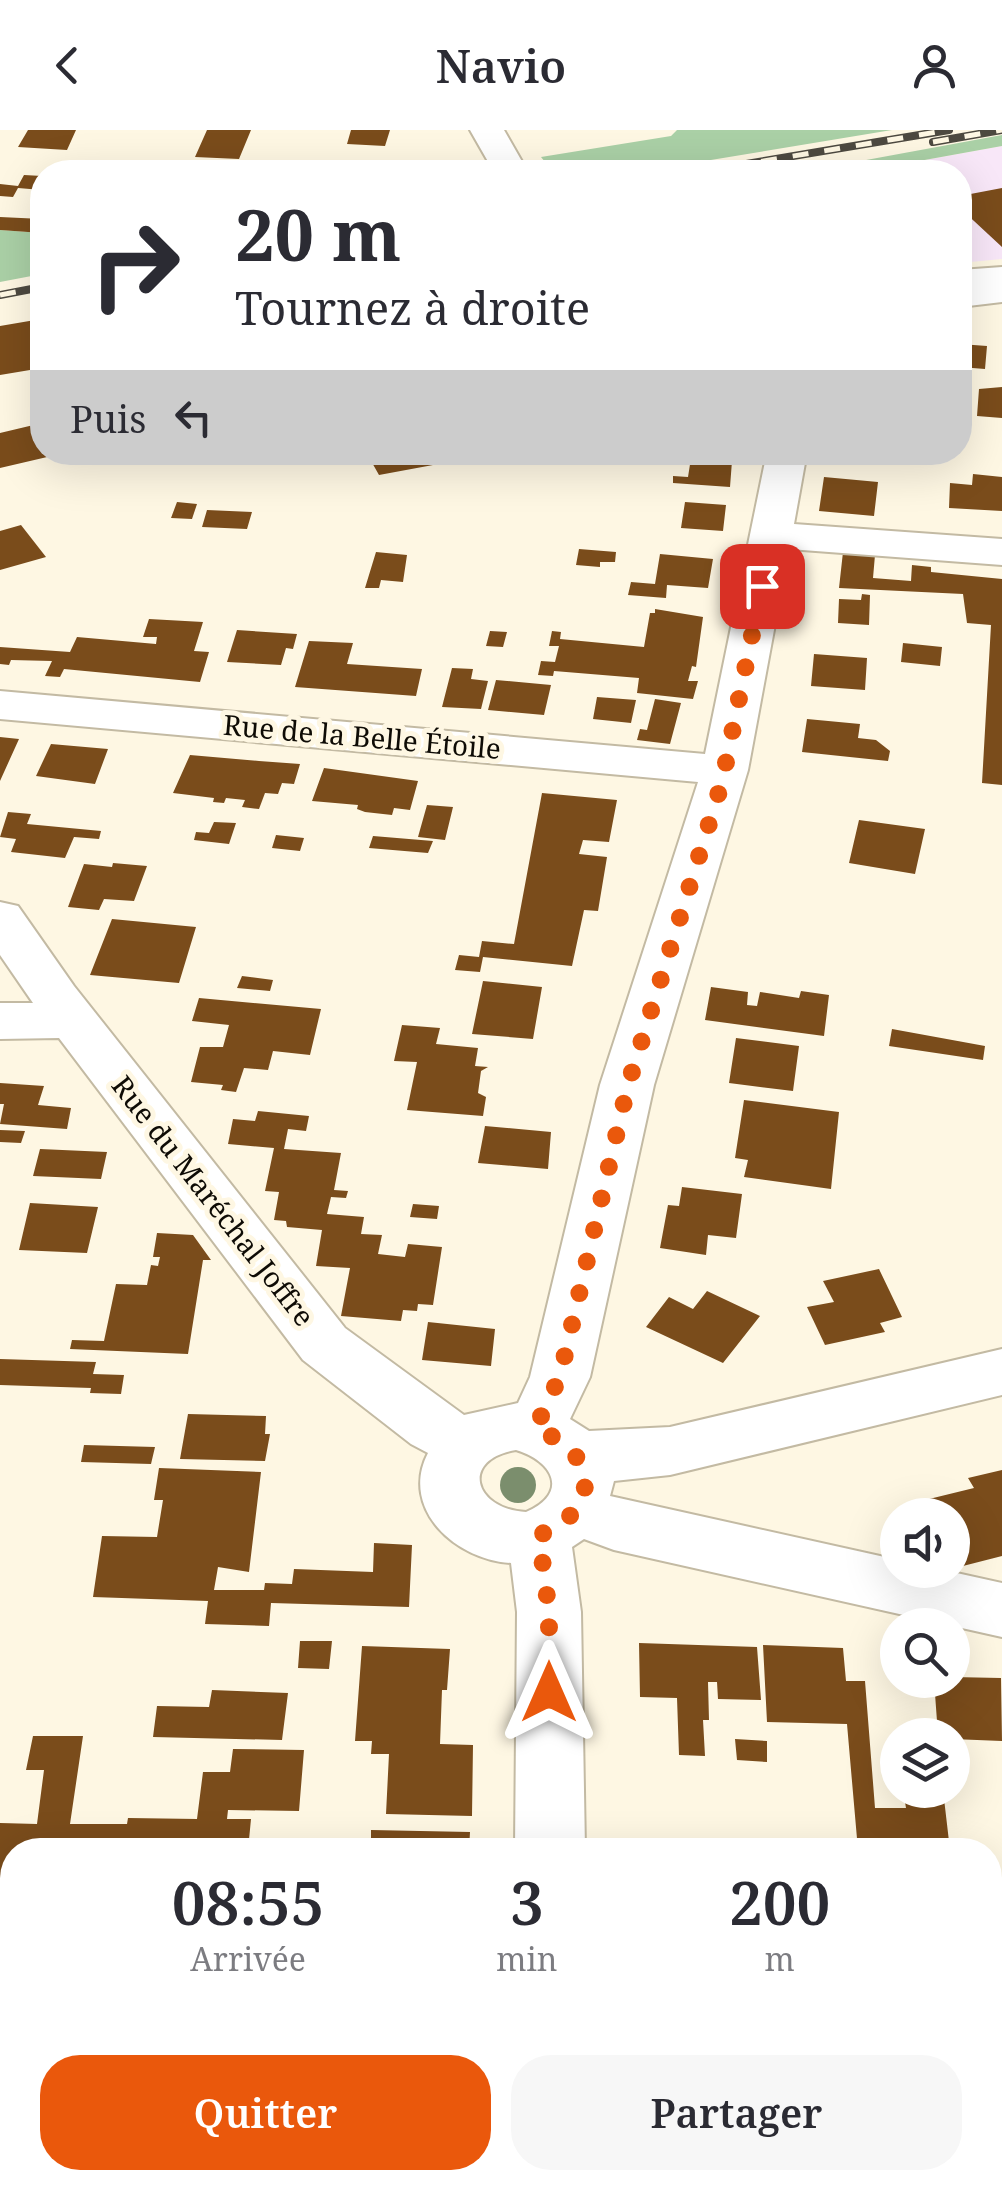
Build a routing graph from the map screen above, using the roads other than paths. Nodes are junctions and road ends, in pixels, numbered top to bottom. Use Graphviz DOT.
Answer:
graph roads {
  1 [pos="487,130"];
  2 [pos="503,160"];
  3 [pos="972,281"];
  4 [pos="1001,282"];
  5 [pos="972,292"];
  6 [pos="785,465"];
  7 [pos="772,535"];
  8 [pos="1002,552"];
  9 [pos="0,705"];
  10 [pos="724,770"];
  11 [pos="0,918"];
  12 [pos="0,1020"];
  13 [pos="74,1020"];
  14 [pos="1002,1372"];
  15 [pos="466,1444"];
  16 [pos="557,1482"];
  17 [pos="1002,1610"];
  18 [pos="550,1838"];
  1 -- 2 [label="street"];
  3 -- 4 [label="street"];
  4 -- 5 [label="street"];
  6 -- 7 [label="street"];
  7 -- 8 [label="street"];
  7 -- 10 [label="street"];
  9 -- 10 [label="street, Rue de la Belle Étoile"];
  10 -- 16 [label="street"];
  11 -- 13 [label="street, Rue du Maréchal Joffre"];
  12 -- 13 [label="street"];
  13 -- 15 [label="street, Rue du Maréchal Joffre"];
  14 -- 16 [label="street"];
  15 -- 16 [label="street"];
  15 -- 16 [label="street"];
  16 -- 17 [label="street"];
  16 -- 18 [label="street"];
}
